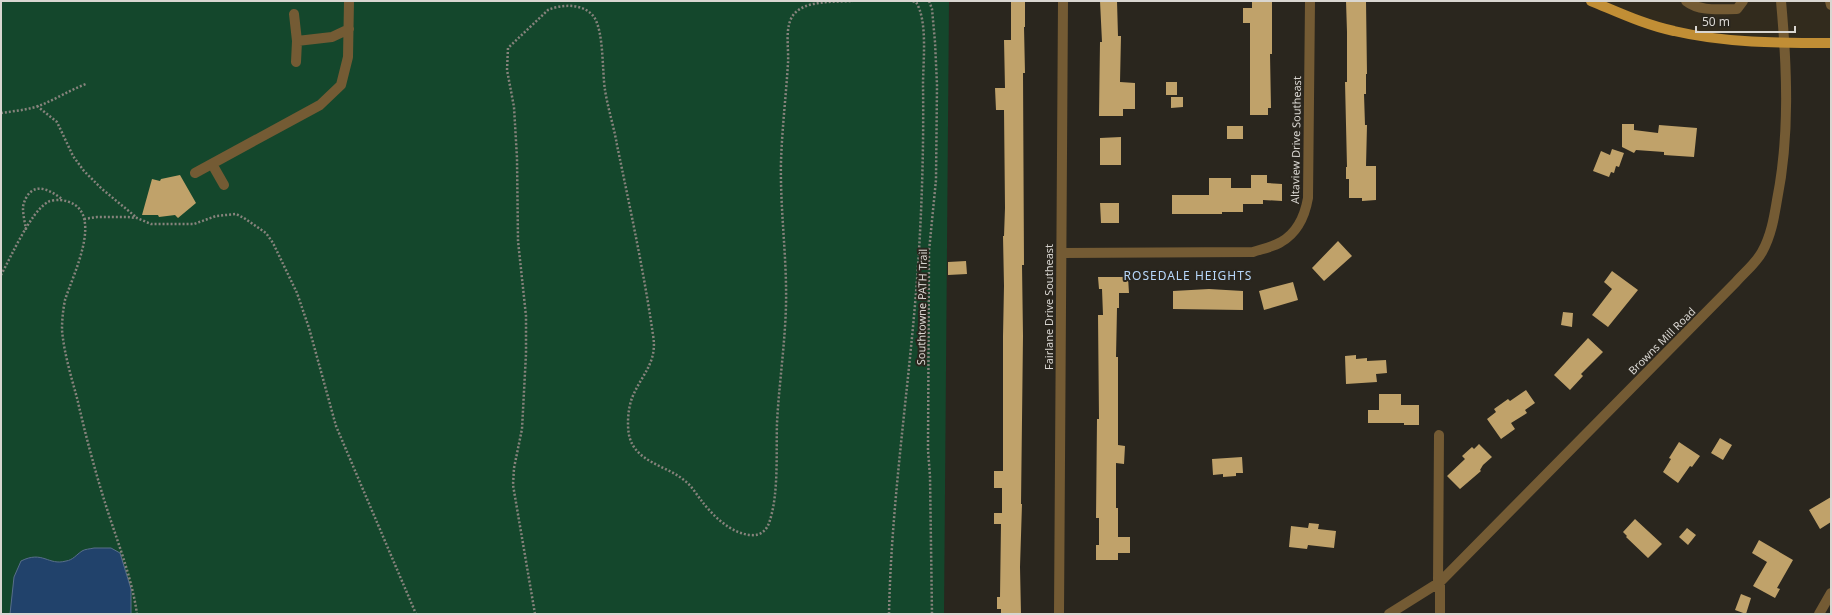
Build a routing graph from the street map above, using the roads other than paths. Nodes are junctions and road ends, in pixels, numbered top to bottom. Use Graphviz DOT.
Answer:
graph roads {
  1 [pos="350,1"];
  2 [pos="1063,1"];
  3 [pos="1310,1"];
  4 [pos="1591,1"];
  5 [pos="1686,1"];
  6 [pos="1743,1"];
  7 [pos="1781,1"];
  8 [pos="1830,1"];
  9 [pos="1709,5"];
  10 [pos="1831,5"];
  11 [pos="294,14"];
  12 [pos="349,29"];
  13 [pos="297,42"];
  14 [pos="1785,43"];
  15 [pos="1831,43"];
  16 [pos="296,62"];
  17 [pos="212,164"];
  18 [pos="195,173"];
  19 [pos="224,185"];
  20 [pos="1062,253"];
  21 [pos="1439,435"];
  22 [pos="1439,582"];
  23 [pos="1831,593"];
  24 [pos="1059,614"];
  25 [pos="1389,614"];
  26 [pos="1440,614"];
  27 [pos="1819,614"];
  1 -- 12 [label="street"];
  2 -- 20 [label="street, Fairlane Drive Southeast"];
  3 -- 20 [label="street, Altaview Drive Southeast"];
  4 -- 14 [label="main road"];
  5 -- 9 [label="street"];
  6 -- 9 [label="street"];
  7 -- 14 [label="street, Browns Mill Road"];
  8 -- 10 [label="street"];
  11 -- 13 [label="street"];
  12 -- 13 [label="street"];
  12 -- 17 [label="street"];
  13 -- 16 [label="street"];
  14 -- 15 [label="main road"];
  14 -- 22 [label="street, Browns Mill Road"];
  17 -- 18 [label="street"];
  17 -- 19 [label="street"];
  20 -- 24 [label="street, Fairlane Drive Southeast"];
  21 -- 22 [label="street"];
  22 -- 25 [label="street, Browns Mill Road"];
  22 -- 26 [label="street"];
  23 -- 27 [label="street"];
}
